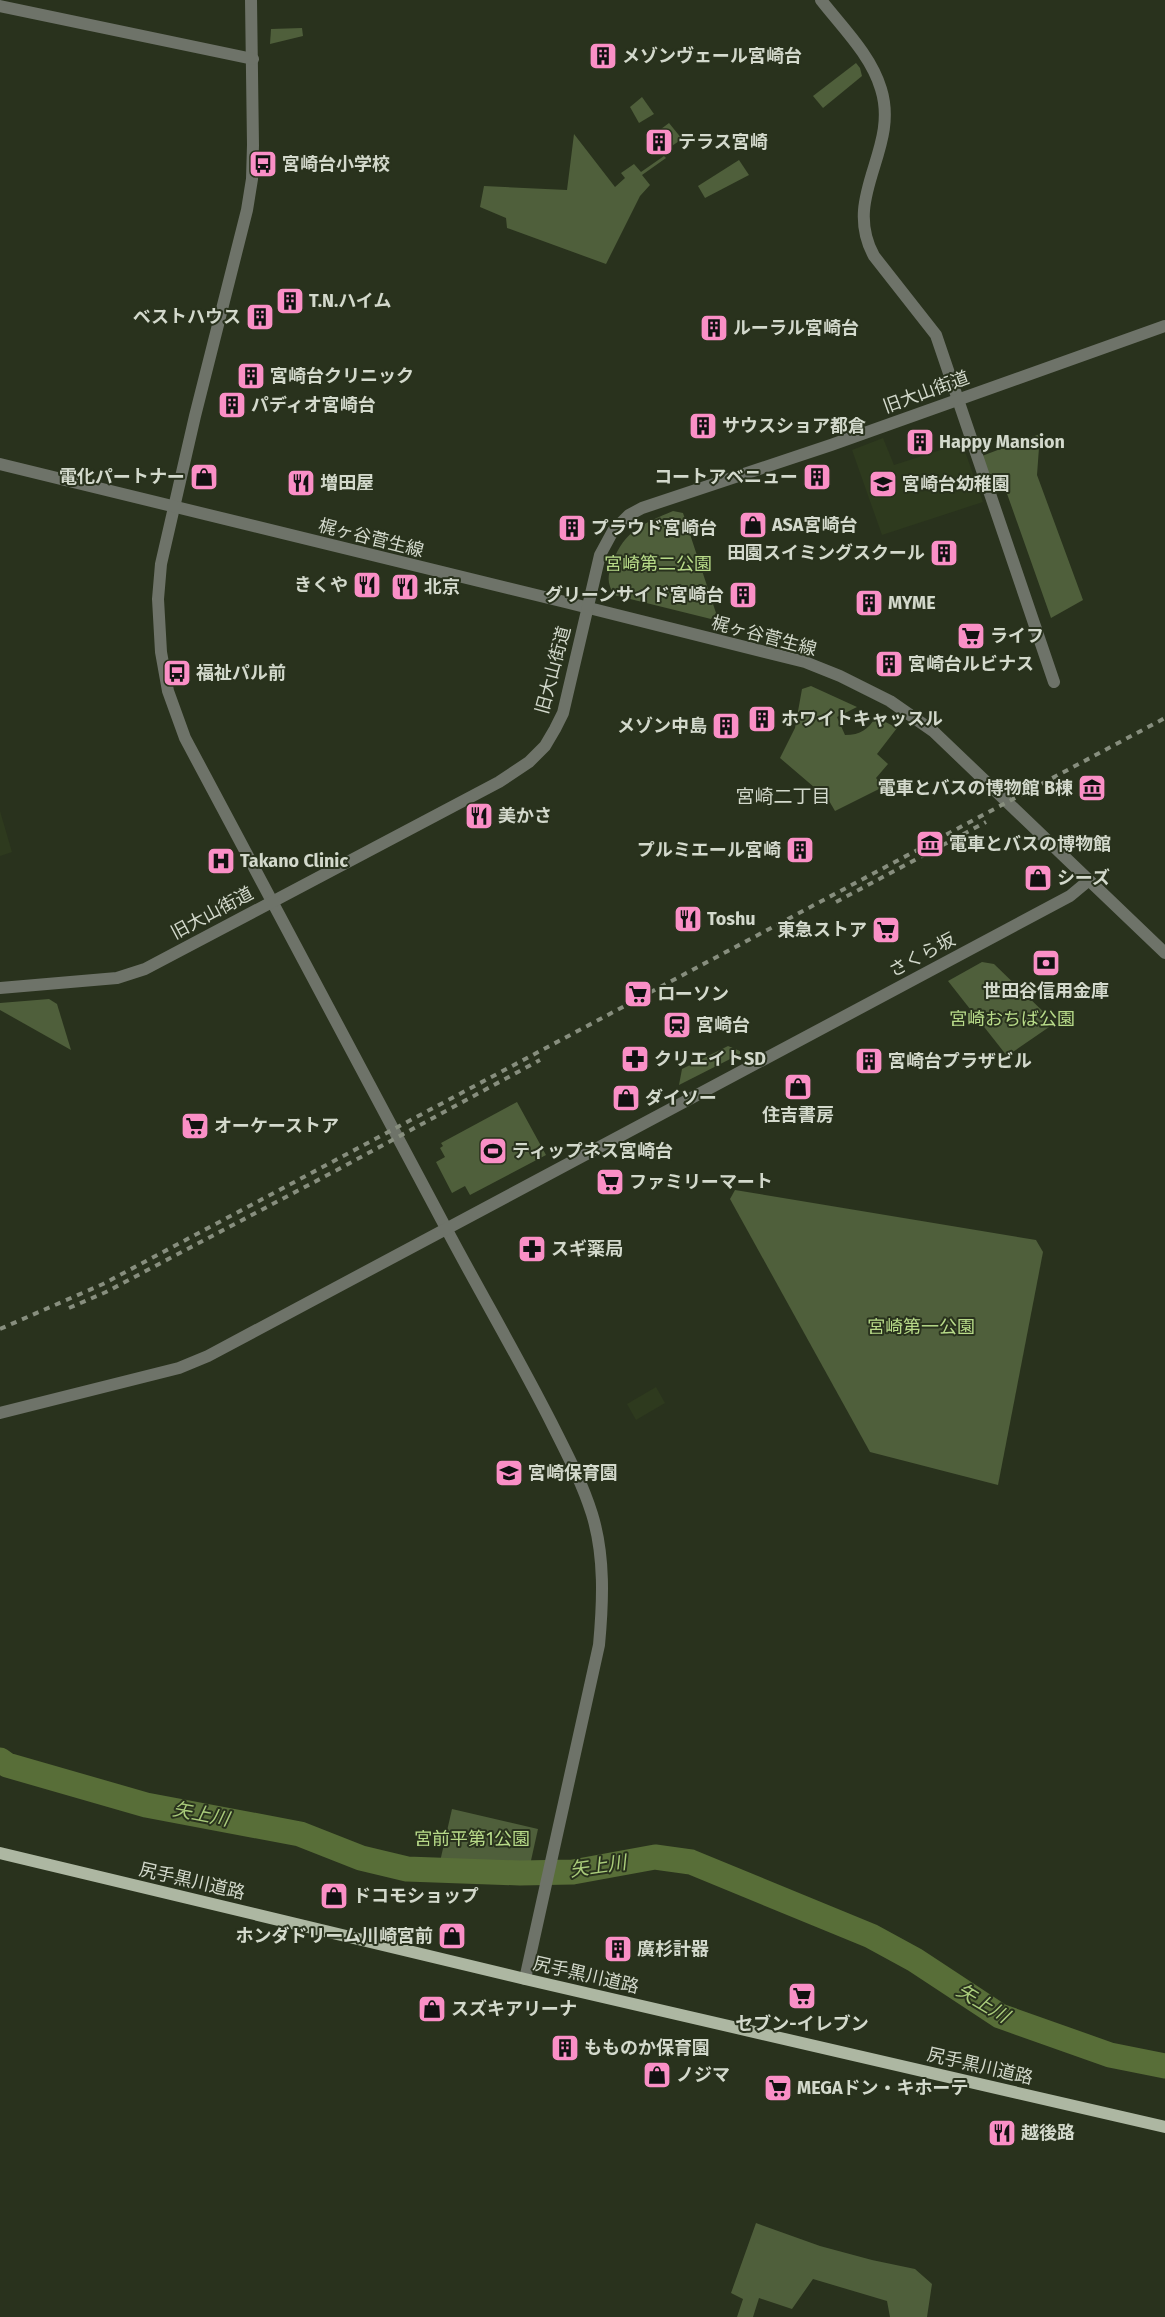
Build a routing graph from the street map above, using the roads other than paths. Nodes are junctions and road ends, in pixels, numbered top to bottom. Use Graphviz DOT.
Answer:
graph roads {
  1 [pos="251,0"];
  2 [pos="821,0"];
  3 [pos="0,6"];
  4 [pos="253,59"];
  5 [pos="1165,326"];
  6 [pos="957,400"];
  7 [pos="0,464"];
  8 [pos="174,508"];
  9 [pos="588,608"];
  10 [pos="1054,682"];
  11 [pos="1088,881"];
  12 [pos="272,900"];
  13 [pos="1165,953"];
  14 [pos="0,988"];
  15 [pos="446,1230"];
  16 [pos="0,1413"];
  17 [pos="0,1853"];
  18 [pos="525,1979"];
  19 [pos="1165,2127"];
  1 -- 4 [label="street"];
  2 -- 6 [label="street"];
  3 -- 4 [label="street"];
  4 -- 8 [label="street"];
  5 -- 6 [label="street, 旧大山街道"];
  6 -- 9 [label="street, 旧大山街道"];
  6 -- 10 [label="street"];
  7 -- 8 [label="street, 梶ヶ谷菅生線"];
  8 -- 9 [label="street, 梶ヶ谷菅生線"];
  8 -- 12 [label="street"];
  9 -- 11 [label="street, 梶ヶ谷菅生線"];
  9 -- 12 [label="street, 旧大山街道"];
  11 -- 13 [label="street, 梶ヶ谷菅生線"];
  11 -- 15 [label="street, さくら坂"];
  12 -- 14 [label="street, 旧大山街道"];
  12 -- 15 [label="street"];
  15 -- 16 [label="street, さくら坂"];
  15 -- 18 [label="street"];
  17 -- 18 [label="main road, 尻手黒川道路"];
  18 -- 19 [label="main road, 尻手黒川道路"];
}
